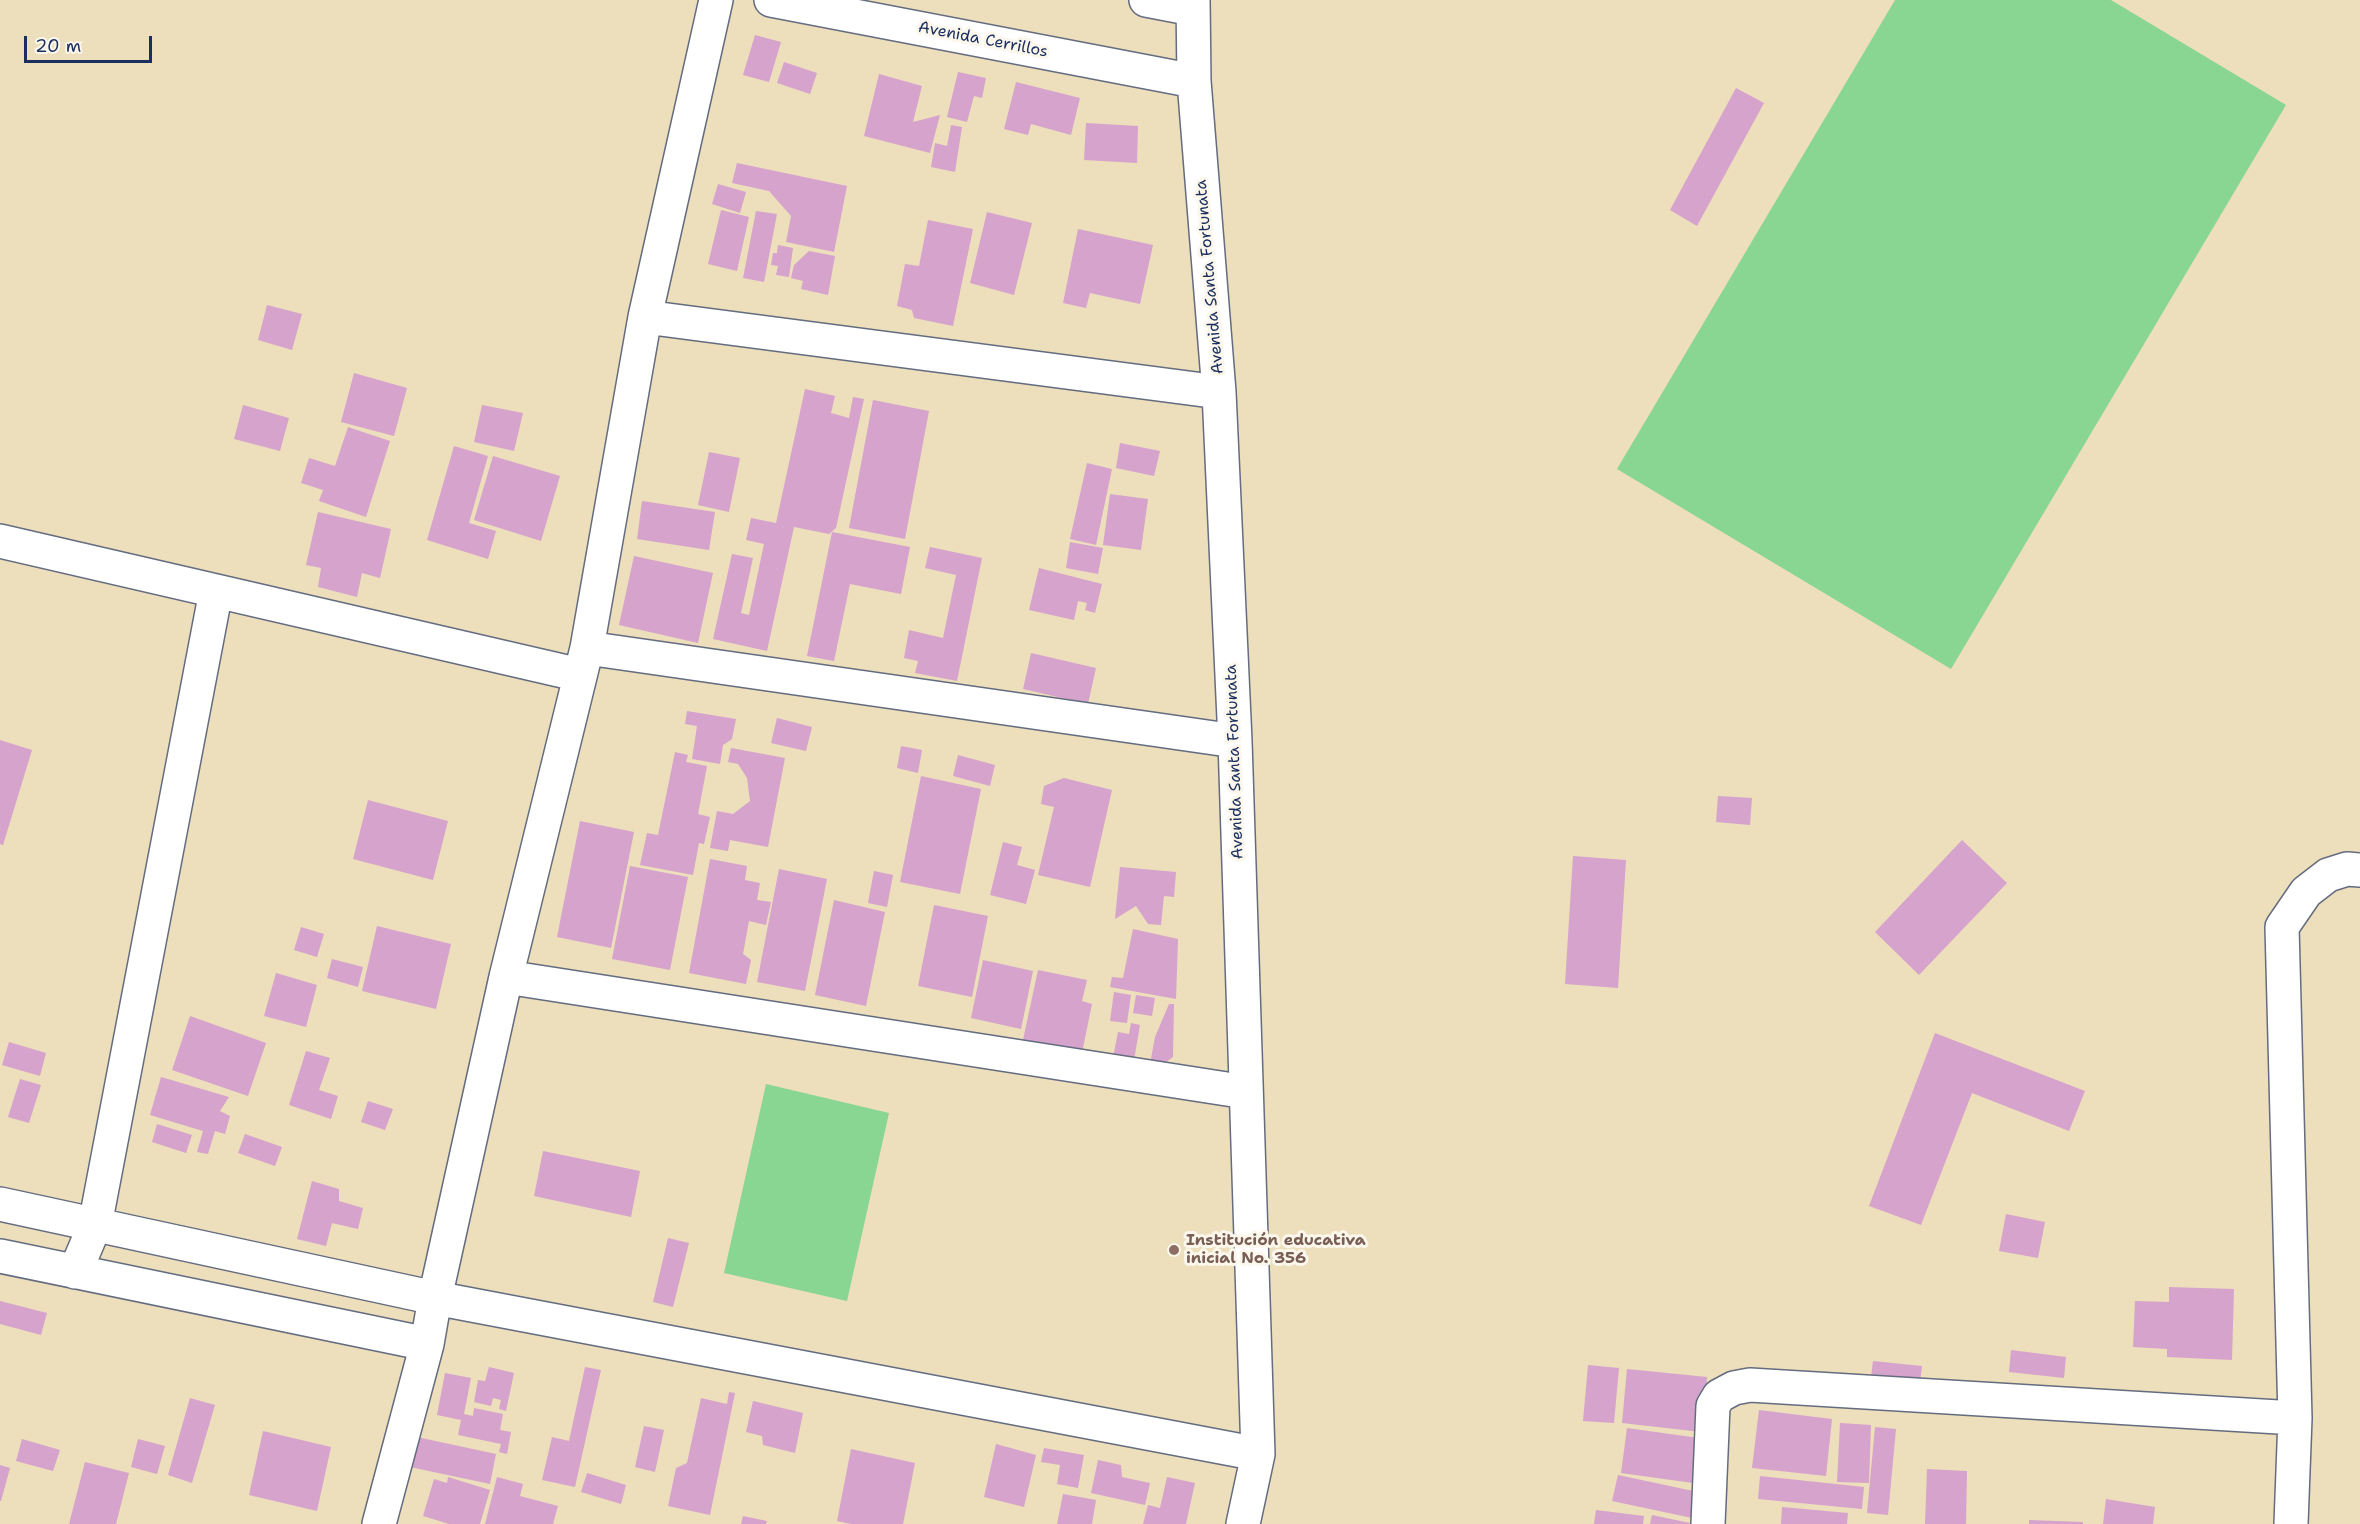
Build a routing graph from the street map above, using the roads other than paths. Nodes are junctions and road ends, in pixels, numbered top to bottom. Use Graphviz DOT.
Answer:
graph roads {
  1 [pos="716,0"];
  2 [pos="771,0"];
  3 [pos="1146,0"];
  4 [pos="1193,4"];
  5 [pos="1194,81"];
  6 [pos="645,317"];
  7 [pos="1219,392"];
  8 [pos="0,541"];
  9 [pos="216,591"];
  10 [pos="583,662"];
  11 [pos="1235,741"];
  12 [pos="2360,870"];
  13 [pos="506,977"];
  14 [pos="1246,1092"];
  15 [pos="0,1204"];
  16 [pos="95,1225"];
  17 [pos="0,1256"];
  18 [pos="75,1272"];
  19 [pos="435,1298"];
  20 [pos="427,1344"];
  21 [pos="2295,1418"];
  22 [pos="1258,1454"];
  23 [pos="379,1524"];
  24 [pos="1243,1524"];
  25 [pos="1708,1524"];
  26 [pos="2291,1524"];
  1 -- 6 [label="street"];
  2 -- 5 [label="street, Avenida Cerrillos"];
  3 -- 4 [label="street"];
  4 -- 5 [label="street, Avenida Santa Fortunata"];
  5 -- 7 [label="street, Avenida Santa Fortunata"];
  6 -- 7 [label="street"];
  6 -- 10 [label="street"];
  7 -- 11 [label="street, Avenida Santa Fortunata"];
  8 -- 9 [label="street"];
  9 -- 10 [label="street"];
  9 -- 16 [label="street"];
  10 -- 11 [label="street"];
  10 -- 13 [label="street"];
  11 -- 14 [label="street, Avenida Santa Fortunata"];
  12 -- 21 [label="street"];
  13 -- 14 [label="street"];
  13 -- 19 [label="street"];
  14 -- 22 [label="street, Avenida Santa Fortunata"];
  15 -- 16 [label="street"];
  16 -- 18 [label="street"];
  16 -- 19 [label="street"];
  17 -- 18 [label="street"];
  18 -- 20 [label="street"];
  19 -- 20 [label="street"];
  19 -- 22 [label="street"];
  20 -- 23 [label="street"];
  21 -- 25 [label="street"];
  21 -- 26 [label="street"];
  22 -- 24 [label="street, Avenida Santa Fortunata"];
}
